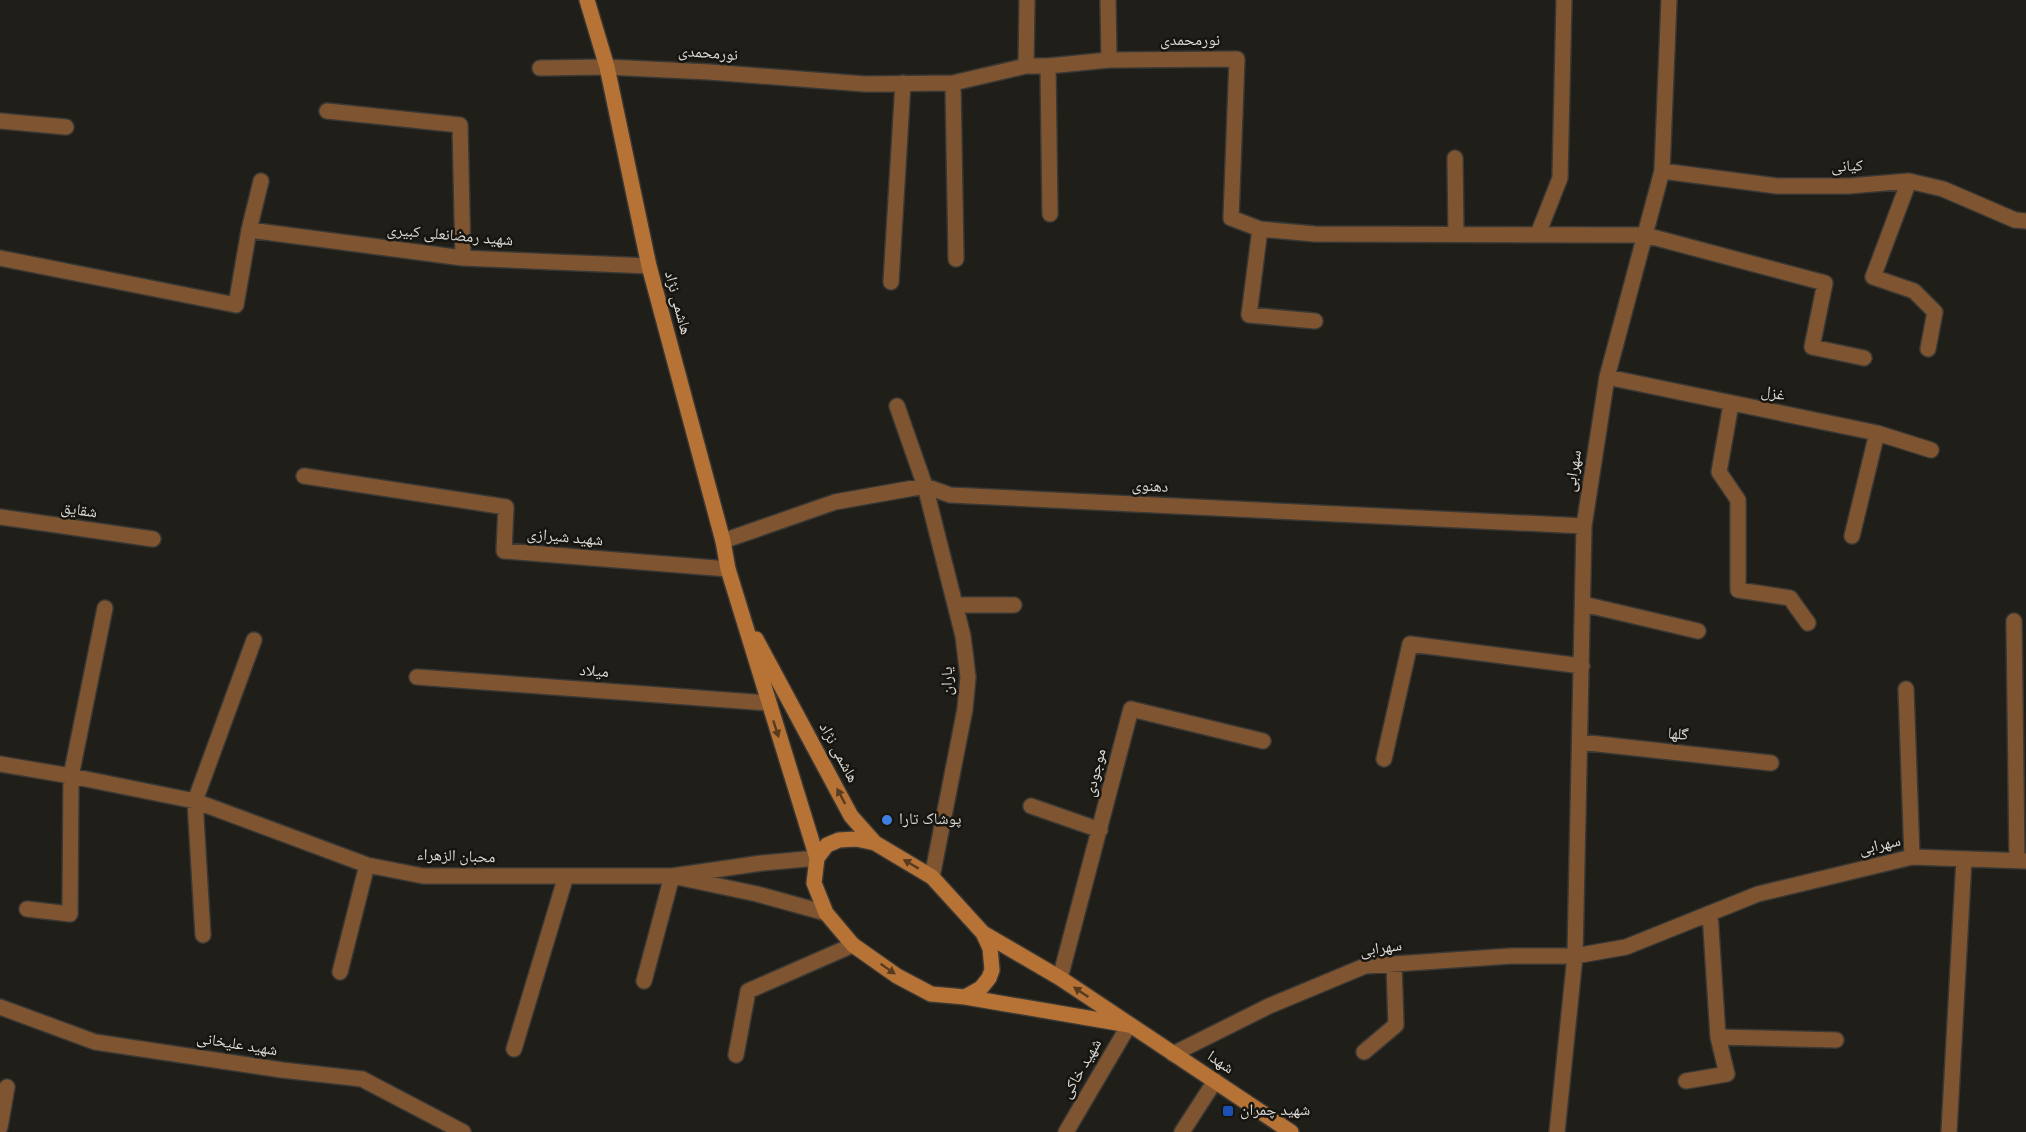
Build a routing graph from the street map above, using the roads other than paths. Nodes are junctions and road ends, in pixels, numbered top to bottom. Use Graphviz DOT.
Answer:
graph roads {
  1 [pos="587,0"];
  2 [pos="1027,0"];
  3 [pos="1108,0"];
  4 [pos="1564,0"];
  5 [pos="1669,0"];
  6 [pos="1109,60"];
  7 [pos="1026,66"];
  8 [pos="1048,66"];
  9 [pos="606,67"];
  10 [pos="540,68"];
  11 [pos="903,83"];
  12 [pos="953,83"];
  13 [pos="327,111"];
  14 [pos="0,121"];
  15 [pos="66,126"];
  16 [pos="1455,158"];
  17 [pos="1662,171"];
  18 [pos="261,181"];
  19 [pos="1909,182"];
  20 [pos="1050,214"];
  21 [pos="2026,221"];
  22 [pos="1260,229"];
  23 [pos="249,230"];
  24 [pos="1456,234"];
  25 [pos="1538,234"];
  26 [pos="1645,235"];
  27 [pos="0,258"];
  28 [pos="463,258"];
  29 [pos="956,259"];
  30 [pos="649,266"];
  31 [pos="891,282"];
  32 [pos="1314,321"];
  33 [pos="1928,349"];
  34 [pos="1864,358"];
  35 [pos="1607,377"];
  36 [pos="1731,404"];
  37 [pos="897,406"];
  38 [pos="1877,434"];
  39 [pos="1931,450"];
  40 [pos="304,476"];
  41 [pos="926,486"];
  42 [pos="0,518"];
  43 [pos="1584,526"];
  44 [pos="1852,536"];
  45 [pos="153,539"];
  46 [pos="723,541"];
  47 [pos="728,569"];
  48 [pos="1583,604"];
  49 [pos="956,605"];
  50 [pos="1014,605"];
  51 [pos="105,608"];
  52 [pos="741,612"];
  53 [pos="2014,621"];
  54 [pos="1808,623"];
  55 [pos="1698,631"];
  56 [pos="254,640"];
  57 [pos="1582,666"];
  58 [pos="417,677"];
  59 [pos="1906,689"];
  60 [pos="768,703"];
  61 [pos="1263,741"];
  62 [pos="1580,742"];
  63 [pos="1384,759"];
  64 [pos="1771,763"];
  65 [pos="0,764"];
  66 [pos="71,776"];
  67 [pos="195,801"];
  68 [pos="1031,806"];
  69 [pos="1100,830"];
  70 [pos="875,843"];
  71 [pos="1912,857"];
  72 [pos="817,858"];
  73 [pos="1964,859"];
  74 [pos="2021,860"];
  75 [pos="367,865"];
  76 [pos="566,876"];
  77 [pos="672,876"];
  78 [pos="932,877"];
  79 [pos="27,909"];
  80 [pos="826,913"];
  81 [pos="1710,913"];
  82 [pos="982,933"];
  83 [pos="203,935"];
  84 [pos="853,945"];
  85 [pos="1575,956"];
  86 [pos="1394,964"];
  87 [pos="340,972"];
  88 [pos="1060,978"];
  89 [pos="644,981"];
  90 [pos="965,997"];
  91 [pos="0,1007"];
  92 [pos="1129,1024"];
  93 [pos="1718,1037"];
  94 [pos="1836,1040"];
  95 [pos="514,1049"];
  96 [pos="1364,1052"];
  97 [pos="1173,1054"];
  98 [pos="736,1055"];
  99 [pos="1215,1081"];
  100 [pos="1686,1082"];
  101 [pos="7,1087"];
  102 [pos="0,1127"];
  103 [pos="463,1132"];
  104 [pos="1066,1132"];
  105 [pos="1182,1132"];
  106 [pos="1291,1132"];
  107 [pos="1557,1132"];
  108 [pos="1948,1132"];
  1 -- 9 [label="main road, هاشمی نژاد"];
  2 -- 7 [label="street"];
  3 -- 6 [label="street"];
  4 -- 25 [label="street"];
  5 -- 17 [label="street, سهرابی"];
  6 -- 8 [label="street, نورمحمدی"];
  6 -- 22 [label="street, نورمحمدی"];
  7 -- 8 [label="street, نورمحمدی"];
  7 -- 12 [label="street, نورمحمدی"];
  8 -- 20 [label="street"];
  9 -- 10 [label="street, نورمحمدی"];
  9 -- 11 [label="street, نورمحمدی"];
  9 -- 30 [label="main road, هاشمی نژاد"];
  11 -- 12 [label="street, نورمحمدی"];
  11 -- 31 [label="street"];
  12 -- 29 [label="street"];
  13 -- 28 [label="street"];
  14 -- 15 [label="street"];
  16 -- 24 [label="street"];
  17 -- 19 [label="street, کیانی"];
  17 -- 26 [label="street, سهرابی"];
  18 -- 23 [label="street"];
  19 -- 21 [label="street, کیانی"];
  19 -- 33 [label="street"];
  22 -- 24 [label="street, نورمحمدی"];
  22 -- 32 [label="street"];
  23 -- 27 [label="street"];
  23 -- 28 [label="street, شهید رمضانعلی کبیری"];
  24 -- 25 [label="street, نورمحمدی"];
  25 -- 26 [label="street, نورمحمدی"];
  26 -- 34 [label="street, نورمحمدی"];
  26 -- 35 [label="street, سهرابی"];
  28 -- 30 [label="street, شهید رمضانعلی کبیری"];
  30 -- 46 [label="main road, هاشمی نژاد"];
  35 -- 36 [label="street, غزل"];
  35 -- 43 [label="street, سهرابی"];
  36 -- 38 [label="street, غزل"];
  36 -- 54 [label="street"];
  37 -- 41 [label="street, یاران"];
  38 -- 39 [label="street, غزل"];
  38 -- 44 [label="street"];
  40 -- 47 [label="street, شهید شیرازی"];
  41 -- 43 [label="street, دهنوی"];
  41 -- 46 [label="street, دهنوی"];
  41 -- 49 [label="street, یاران"];
  42 -- 45 [label="street, شقایق"];
  43 -- 48 [label="street, سهرابی"];
  46 -- 47 [label="main road, هاشمی نژاد"];
  47 -- 52 [label="main road, هاشمی نژاد"];
  48 -- 55 [label="street"];
  48 -- 57 [label="street, سهرابی"];
  49 -- 50 [label="street"];
  49 -- 78 [label="street, یاران"];
  51 -- 66 [label="street"];
  52 -- 60 [label="main road, هاشمی نژاد"];
  70 -- 52 [label="main road, هاشمی نژاد, one-way"];
  53 -- 74 [label="street"];
  56 -- 67 [label="street"];
  57 -- 62 [label="street, سهرابی"];
  57 -- 63 [label="street"];
  58 -- 60 [label="street, میلاد"];
  59 -- 71 [label="street"];
  60 -- 72 [label="main road, هاشمی نژاد, one-way"];
  61 -- 69 [label="street, موجودی"];
  62 -- 64 [label="street, گلها"];
  62 -- 85 [label="street, سهرابی"];
  65 -- 66 [label="street, محبان الزهراء"];
  66 -- 67 [label="street, محبان الزهراء"];
  66 -- 79 [label="street"];
  67 -- 75 [label="street, محبان الزهراء"];
  67 -- 83 [label="street"];
  68 -- 69 [label="street"];
  69 -- 88 [label="street, موجودی"];
  70 -- 72 [label="main road"];
  78 -- 70 [label="main road, one-way"];
  71 -- 73 [label="street, سهرابی"];
  71 -- 81 [label="street, سهرابی"];
  72 -- 77 [label="street, محبان الزهراء"];
  72 -- 80 [label="main road, هاشمی نژاد"];
  73 -- 74 [label="street, سهرابی"];
  73 -- 108 [label="street"];
  75 -- 76 [label="street, محبان الزهراء"];
  75 -- 87 [label="street"];
  76 -- 77 [label="street, محبان الزهراء"];
  76 -- 95 [label="street"];
  77 -- 80 [label="street"];
  77 -- 89 [label="street"];
  78 -- 82 [label="main road"];
  80 -- 84 [label="main road, هاشمی نژاد"];
  81 -- 85 [label="street, سهرابی"];
  81 -- 93 [label="street"];
  82 -- 88 [label="main road, شهدا"];
  82 -- 90 [label="main road"];
  84 -- 90 [label="main road, شهدا, one-way"];
  84 -- 98 [label="street"];
  85 -- 86 [label="street, سهرابی"];
  85 -- 107 [label="street, سهرابی"];
  86 -- 96 [label="street"];
  86 -- 97 [label="street, سهرابی"];
  92 -- 88 [label="main road, شهدا, one-way"];
  90 -- 92 [label="main road, شهدا"];
  91 -- 103 [label="street, شهید علیخانی"];
  92 -- 97 [label="main road, شهدا"];
  92 -- 104 [label="street, شهید خاکی"];
  93 -- 94 [label="street"];
  93 -- 100 [label="street"];
  97 -- 99 [label="main road, شهدا"];
  99 -- 105 [label="street"];
  99 -- 106 [label="main road, شهدا"];
  101 -- 102 [label="street"];
}
